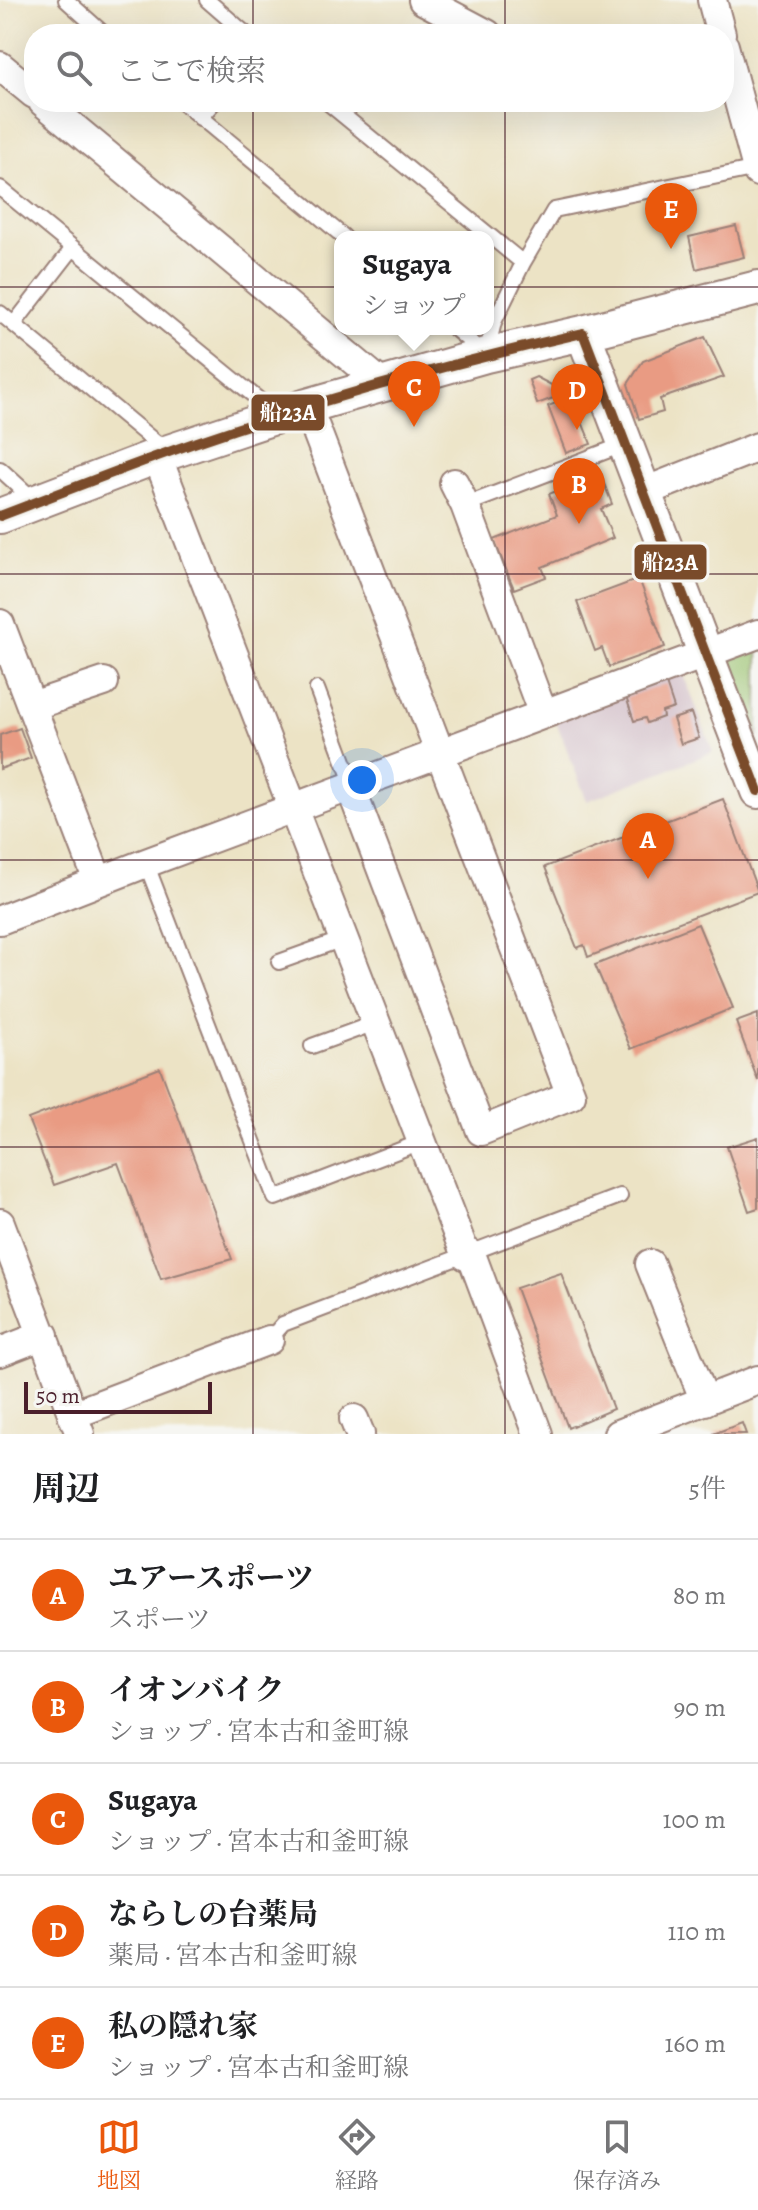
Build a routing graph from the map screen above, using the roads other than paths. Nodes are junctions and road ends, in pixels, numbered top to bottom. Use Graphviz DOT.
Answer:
graph roads {
  1 [pos="66,0"];
  2 [pos="207,0"];
  3 [pos="423,0"];
  4 [pos="712,0"];
  5 [pos="93,24"];
  6 [pos="235,24"];
  7 [pos="468,24"];
  8 [pos="718,24"];
  9 [pos="0,66"];
  10 [pos="738,79"];
  11 [pos="24,86"];
  12 [pos="55,112"];
  13 [pos="193,112"];
  14 [pos="205,112"];
  15 [pos="339,112"];
  16 [pos="200,118"];
  17 [pos="758,170"];
  18 [pos="0,188"];
  19 [pos="337,231"];
  20 [pos="484,231"];
  21 [pos="494,239"];
  22 [pos="73,248"];
  23 [pos="523,263"];
  24 [pos="758,288"];
  25 [pos="0,313"];
  26 [pos="494,322"];
  27 [pos="14,324"];
  28 [pos="583,333"];
  29 [pos="462,335"];
  30 [pos="491,335"];
  31 [pos="486,355"];
  32 [pos="382,384"];
  33 [pos="293,411"];
  34 [pos="625,444"];
  35 [pos="758,447"];
  36 [pos="162,455"];
  37 [pos="0,469"];
  38 [pos="644,492"];
  39 [pos="460,494"];
  40 [pos="36,502"];
  41 [pos="0,516"];
  42 [pos="0,624"];
  43 [pos="758,634"];
  44 [pos="705,654"];
  45 [pos="104,682"];
  46 [pos="317,689"];
  47 [pos="32,706"];
  48 [pos="543,714"];
  49 [pos="440,753"];
  50 [pos="351,785"];
  51 [pos="758,791"];
  52 [pos="291,808"];
  53 [pos="146,863"];
  54 [pos="98,881"];
  55 [pos="0,920"];
  56 [pos="343,939"];
  57 [pos="279,962"];
  58 [pos="375,1023"];
  59 [pos="312,1046"];
  60 [pos="421,1142"];
  61 [pos="620,1196"];
  62 [pos="0,1223"];
  63 [pos="468,1255"];
  64 [pos="650,1264"];
  65 [pos="44,1335"];
  66 [pos="269,1340"];
  67 [pos="0,1352"];
  68 [pos="758,1380"];
  69 [pos="705,1401"];
  70 [pos="76,1425"];
  71 [pos="538,1434"];
  72 [pos="618,1434"];
  1 -- 5 [label="lane"];
  2 -- 6 [label="lane"];
  3 -- 7 [label="street"];
  4 -- 8 [label="street"];
  9 -- 11 [label="street"];
  10 -- 17 [label="street"];
  12 -- 32 [label="street"];
  13 -- 16 [label="lane"];
  14 -- 16 [label="lane"];
  15 -- 20 [label="lane"];
  16 -- 19 [label="lane"];
  17 -- 23 [label="lane"];
  18 -- 22 [label="lane"];
  21 -- 23 [label="lane"];
  22 -- 27 [label="lane"];
  22 -- 33 [label="lane"];
  23 -- 26 [label="lane"];
  24 -- 28 [label="street"];
  25 -- 27 [label="lane"];
  27 -- 36 [label="lane"];
  28 -- 31 [label="street"];
  28 -- 34 [label="street"];
  29 -- 31 [label="lane"];
  30 -- 31 [label="lane"];
  31 -- 32 [label="street"];
  32 -- 33 [label="street"];
  33 -- 36 [label="street"];
  33 -- 49 [label="street"];
  34 -- 38 [label="street"];
  34 -- 39 [label="lane"];
  35 -- 38 [label="street"];
  36 -- 40 [label="street"];
  36 -- 52 [label="street"];
  37 -- 40 [label="lane"];
  38 -- 44 [label="street"];
  39 -- 48 [label="street"];
  40 -- 41 [label="street"];
  42 -- 47 [label="street"];
  43 -- 44 [label="street"];
  44 -- 48 [label="street"];
  44 -- 51 [label="street"];
  45 -- 47 [label="street"];
  46 -- 50 [label="lane"];
  47 -- 54 [label="street"];
  48 -- 49 [label="street"];
  49 -- 50 [label="street"];
  49 -- 50 [label="street"];
  50 -- 52 [label="street"];
  52 -- 53 [label="street"];
  52 -- 56 [label="street"];
  53 -- 54 [label="street"];
  53 -- 60 [label="lane"];
  54 -- 55 [label="street"];
  56 -- 57 [label="lane"];
  56 -- 58 [label="street"];
  58 -- 59 [label="lane"];
  58 -- 60 [label="street"];
  60 -- 63 [label="street"];
  61 -- 63 [label="lane"];
  62 -- 65 [label="street"];
  63 -- 66 [label="lane"];
  63 -- 71 [label="street"];
  64 -- 69 [label="street"];
  65 -- 67 [label="street"];
  65 -- 70 [label="street"];
  66 -- 70 [label="street"];
  68 -- 69 [label="street"];
  69 -- 72 [label="street"];
}
